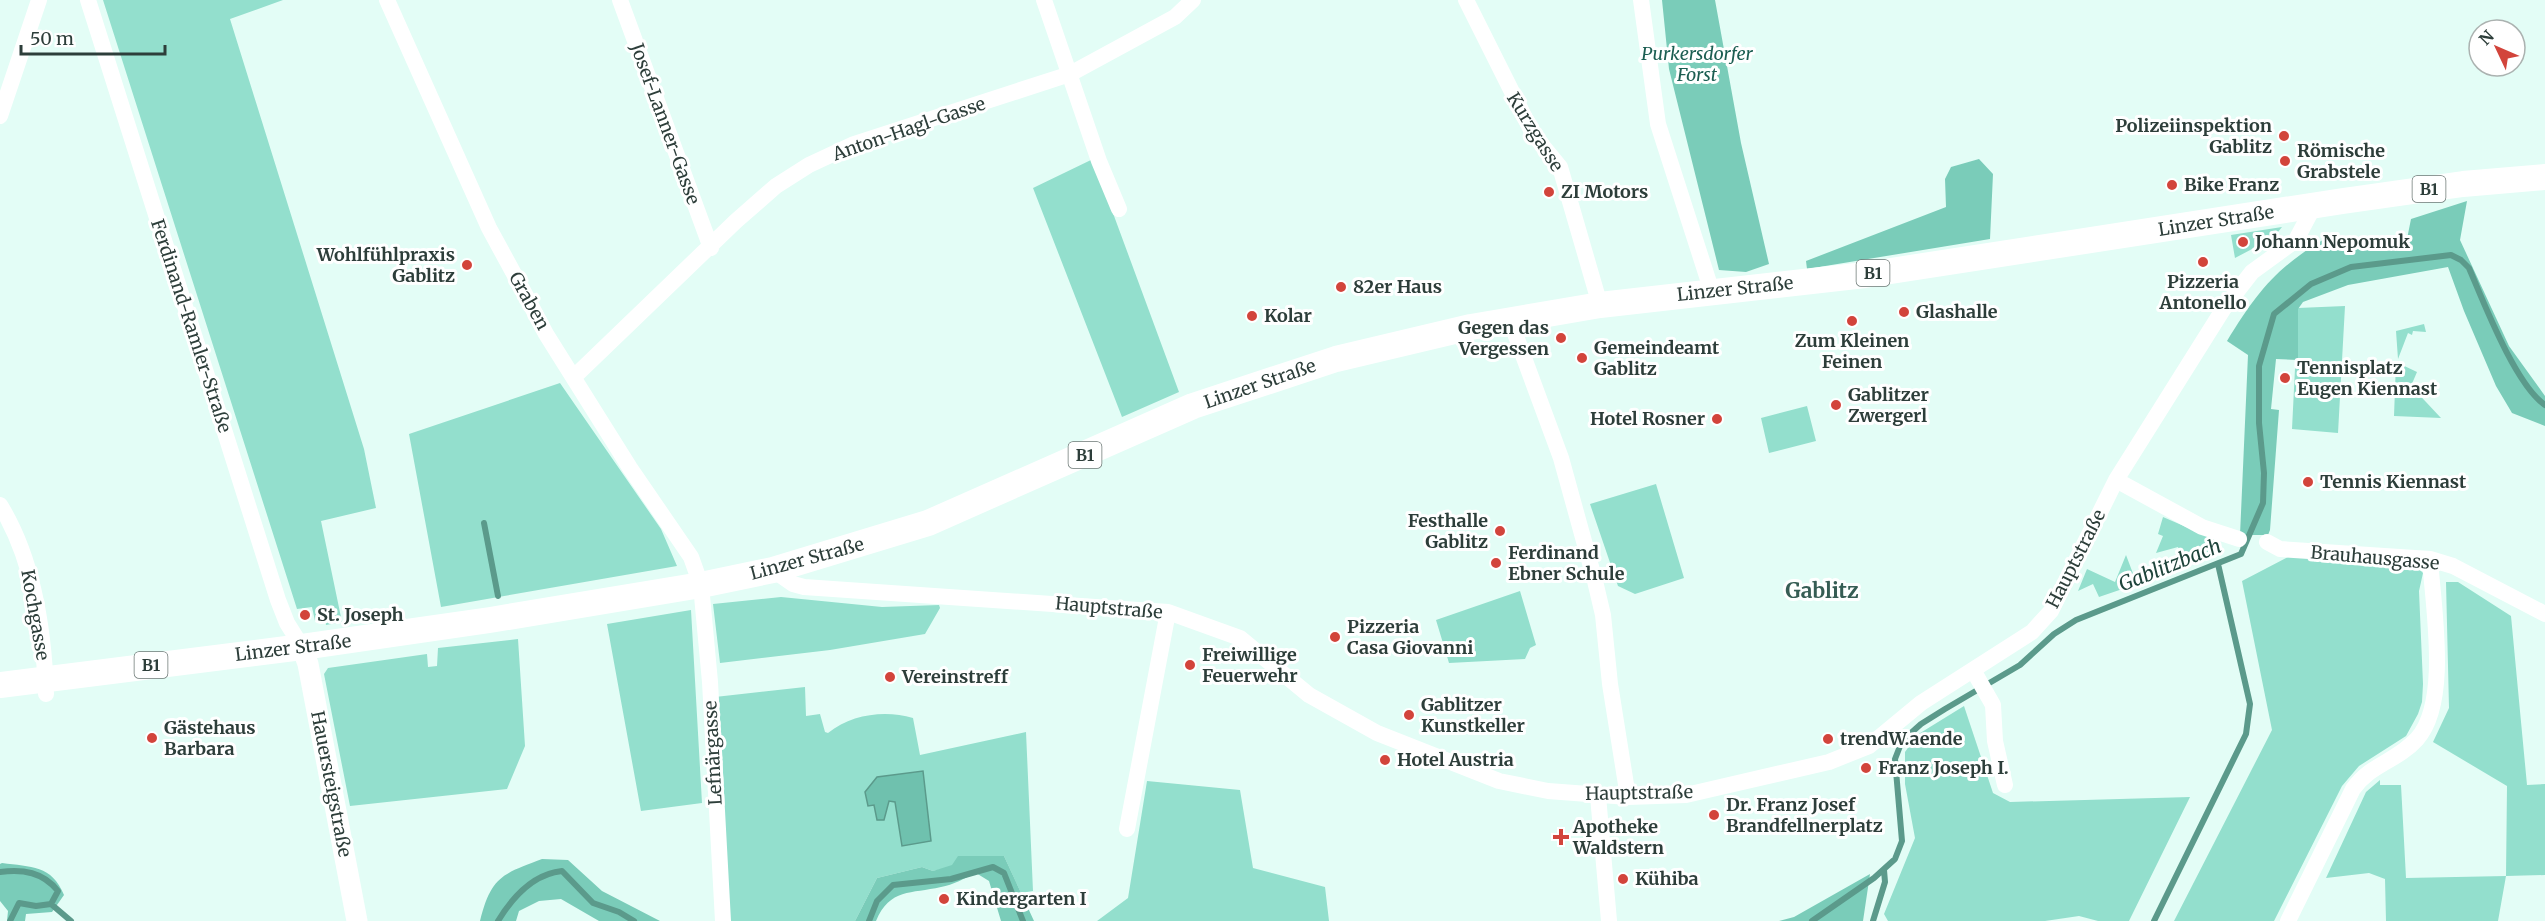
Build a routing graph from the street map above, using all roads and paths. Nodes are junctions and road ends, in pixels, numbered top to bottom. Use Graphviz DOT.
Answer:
graph roads {
  1 [pos="39,0"];
  2 [pos="88,0"];
  3 [pos="387,0"];
  4 [pos="620,0"];
  5 [pos="1044,0"];
  6 [pos="1194,0"];
  7 [pos="1466,0"];
  8 [pos="1641,0"];
  9 [pos="1070,74"];
  10 [pos="0,116"];
  11 [pos="2545,177"];
  12 [pos="2314,206"];
  13 [pos="1119,209"];
  14 [pos="711,248"];
  15 [pos="1712,292"];
  16 [pos="1600,305"];
  17 [pos="1510,320"];
  18 [pos="575,376"];
  19 [pos="2116,480"];
  20 [pos="0,505"];
  21 [pos="2239,539"];
  22 [pos="2266,542"];
  23 [pos="2430,560"];
  24 [pos="773,570"];
  25 [pos="701,585"];
  26 [pos="1168,612"];
  27 [pos="2545,614"];
  28 [pos="302,647"];
  29 [pos="1975,675"];
  30 [pos="0,685"];
  31 [pos="46,686"];
  32 [pos="2005,785"];
  33 [pos="1598,796"];
  34 [pos="1628,797"];
  35 [pos="1127,829"];
  36 [pos="357,921"];
  37 [pos="723,921"];
  38 [pos="1609,921"];
  39 [pos="2288,921"];
  1 -- 10 [label="street"];
  2 -- 28 [label="street, Ferdinand-Ramler-Straße"];
  3 -- 18 [label="street, Graben"];
  4 -- 14 [label="street, Josef-Lanner-Gasse"];
  5 -- 9 [label="street"];
  6 -- 9 [label="street, Anton-Hagl-Gasse"];
  7 -- 16 [label="street, Kurzgasse"];
  8 -- 15 [label="street"];
  9 -- 13 [label="street"];
  9 -- 14 [label="street, Anton-Hagl-Gasse"];
  11 -- 12 [label="main road, Linzer Straße / B1"];
  12 -- 15 [label="main road, Linzer Straße / B1"];
  12 -- 19 [label="street, Hauptstraße"];
  14 -- 18 [label="street, Anton-Hagl-Gasse"];
  15 -- 16 [label="main road, Linzer Straße / B1"];
  16 -- 17 [label="main road, Linzer Straße / B1"];
  17 -- 24 [label="main road, Linzer Straße / B1"];
  17 -- 34 [label="street"];
  18 -- 25 [label="street, Graben"];
  19 -- 21 [label="street"];
  19 -- 29 [label="street, Hauptstraße"];
  20 -- 31 [label="street, Kochgasse"];
  22 -- 23 [label="street, Brauhausgasse"];
  23 -- 27 [label="street, Brauhausgasse"];
  23 -- 39 [label="street"];
  24 -- 25 [label="main road, Linzer Straße / B1"];
  24 -- 26 [label="street, Hauptstraße"];
  25 -- 28 [label="main road, Linzer Straße / B1"];
  25 -- 37 [label="street, Lefnärgasse"];
  26 -- 33 [label="street, Hauptstraße"];
  26 -- 35 [label="street"];
  28 -- 31 [label="main road, Linzer Straße / B1"];
  28 -- 36 [label="street, Hauersteigstraße"];
  29 -- 32 [label="street"];
  29 -- 34 [label="street, Hauptstraße"];
  30 -- 31 [label="main road, Linzer Straße / B1"];
  33 -- 34 [label="street, Hauptstraße"];
  33 -- 38 [label="street"];
}
